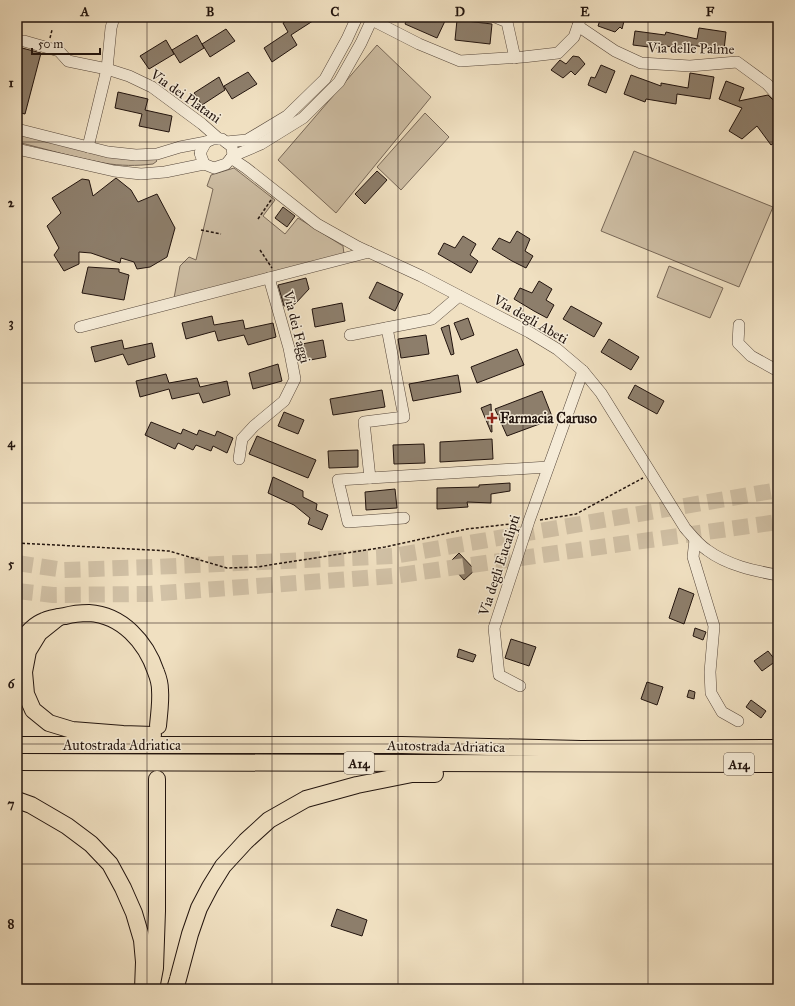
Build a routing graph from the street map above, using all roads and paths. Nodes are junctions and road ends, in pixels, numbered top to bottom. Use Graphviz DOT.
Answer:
graph roads {
  1 [pos="114,17"];
  2 [pos="357,17"];
  3 [pos="495,17"];
  4 [pos="372,18"];
  5 [pos="579,22"];
  6 [pos="52,30"];
  7 [pos="24,41"];
  8 [pos="48,44"];
  9 [pos="344,46"];
  10 [pos="355,54"];
  11 [pos="515,58"];
  12 [pos="107,69"];
  13 [pos="778,96"];
  14 [pos="289,121"];
  15 [pos="17,129"];
  16 [pos="223,140"];
  17 [pos="206,142"];
  18 [pos="88,147"];
  19 [pos="17,149"];
  20 [pos="156,154"];
  21 [pos="232,157"];
  22 [pos="204,164"];
  23 [pos="165,172"];
  24 [pos="277,192"];
  25 [pos="258,219"];
  26 [pos="201,230"];
  27 [pos="221,234"];
  28 [pos="260,250"];
  29 [pos="369,252"];
  30 [pos="273,277"];
  31 [pos="459,296"];
  32 [pos="739,325"];
  33 [pos="80,327"];
  34 [pos="387,328"];
  35 [pos="350,336"];
  36 [pos="583,371"];
  37 [pos="778,371"];
  38 [pos="239,459"];
  39 [pos="548,468"];
  40 [pos="652,474"];
  41 [pos="370,478"];
  42 [pos="404,518"];
  43 [pos="529,521"];
  44 [pos="695,540"];
  45 [pos="17,543"];
  46 [pos="778,575"];
  47 [pos="59,617"];
  48 [pos="17,645"];
  49 [pos="520,686"];
  50 [pos="738,721"];
  51 [pos="158,726"];
  52 [pos="17,745"];
  53 [pos="402,745"];
  54 [pos="778,748"];
  55 [pos="17,762"];
  56 [pos="700,764"];
  57 [pos="778,764"];
  58 [pos="157,779"];
  59 [pos="17,800"];
  60 [pos="143,989"];
  61 [pos="151,989"];
  62 [pos="175,989"];
  1 -- 12 [label="street"];
  2 -- 9 [label="street"];
  3 -- 11 [label="street"];
  4 -- 10 [label="street"];
  4 -- 11 [label="street"];
  5 -- 11 [label="street"];
  5 -- 13 [label="street, Via delle Palme"];
  6 -- 8 [label="path"];
  7 -- 12 [label="street, Via dei Platani"];
  9 -- 10 [label="street"];
  9 -- 14 [label="street"];
  10 -- 14 [label="street"];
  12 -- 16 [label="street, Via dei Platani"];
  12 -- 18 [label="street"];
  14 -- 16 [label="street"];
  14 -- 21 [label="street"];
  15 -- 18 [label="street"];
  16 -- 17 [label="street"];
  16 -- 21 [label="street"];
  17 -- 20 [label="street"];
  17 -- 22 [label="street"];
  18 -- 20 [label="street"];
  19 -- 23 [label="street"];
  20 -- 23 [label="street"];
  21 -- 22 [label="street"];
  21 -- 24 [label="street, Via degli Abeti"];
  22 -- 23 [label="street"];
  24 -- 25 [label="path"];
  24 -- 29 [label="street, Via degli Abeti"];
  26 -- 27 [label="path"];
  28 -- 30 [label="path"];
  29 -- 30 [label="street, Via dei Faggi"];
  29 -- 31 [label="street, Via degli Abeti"];
  30 -- 33 [label="street, Via dei Faggi"];
  30 -- 38 [label="street, Via dei Faggi"];
  31 -- 34 [label="street"];
  31 -- 36 [label="street, Via degli Abeti"];
  32 -- 37 [label="street"];
  34 -- 35 [label="street"];
  34 -- 41 [label="street"];
  36 -- 39 [label="street, Via degli Eucalipti"];
  36 -- 40 [label="street, Via degli Abeti"];
  39 -- 41 [label="street"];
  39 -- 43 [label="street, Via degli Eucalipti"];
  40 -- 43 [label="path"];
  40 -- 44 [label="street, Via degli Abeti"];
  41 -- 42 [label="street"];
  43 -- 45 [label="path"];
  43 -- 49 [label="street, Via degli Eucalipti"];
  44 -- 46 [label="street, Via degli Abeti"];
  44 -- 50 [label="street"];
  47 -- 48 [label="highway"];
  47 -- 51 [label="highway"];
  47 -- 53 [label="highway"];
  52 -- 53 [label="highway, Autostrada Adriatica / A14"];
  53 -- 54 [label="highway, Autostrada Adriatica / A14"];
  55 -- 56 [label="highway, Autostrada Adriatica / A14"];
  56 -- 57 [label="highway, Autostrada Adriatica / A14"];
  56 -- 62 [label="highway"];
  58 -- 61 [label="highway"];
  59 -- 60 [label="highway"];
}
